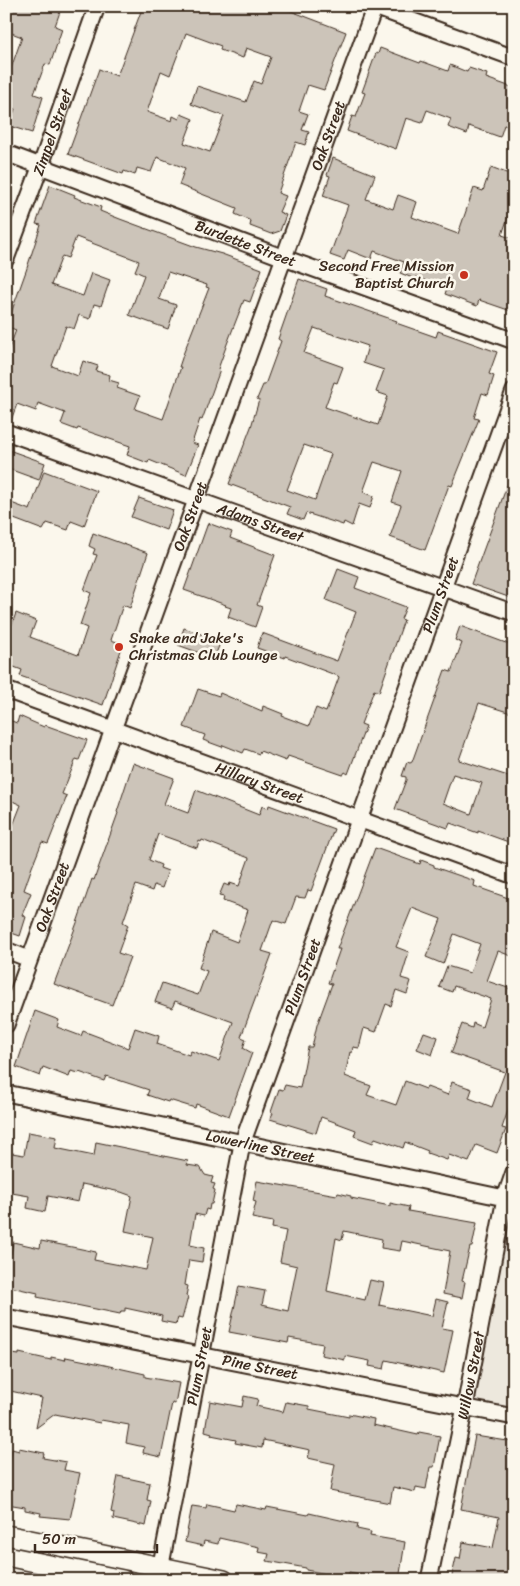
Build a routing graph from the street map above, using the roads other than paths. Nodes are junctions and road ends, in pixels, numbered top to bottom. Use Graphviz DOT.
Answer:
graph roads {
  1 [pos="97,6"];
  2 [pos="374,7"];
  3 [pos="514,58"];
  4 [pos="6,153"];
  5 [pos="41,165"];
  6 [pos="284,258"];
  7 [pos="6,259"];
  8 [pos="514,341"];
  9 [pos="514,391"];
  10 [pos="6,432"];
  11 [pos="197,500"];
  12 [pos="443,588"];
  13 [pos="514,613"];
  14 [pos="6,690"];
  15 [pos="114,729"];
  16 [pos="359,819"];
  17 [pos="514,876"];
  18 [pos="6,950"];
  19 [pos="29,958"];
  20 [pos="6,1025"];
  21 [pos="6,1093"];
  22 [pos="242,1144"];
  23 [pos="514,1172"];
  24 [pos="509,1199"];
  25 [pos="6,1317"];
  26 [pos="201,1356"];
  27 [pos="465,1407"];
  28 [pos="514,1417"];
  29 [pos="6,1534"];
  30 [pos="6,1556"];
  31 [pos="160,1573"];
  32 [pos="123,1580"];
  33 [pos="224,1580"];
  34 [pos="428,1580"];
  1 -- 5 [label="street, Zimpel Street"];
  2 -- 3 [label="street"];
  2 -- 6 [label="street, Oak Street"];
  4 -- 5 [label="street, Burdette Street"];
  5 -- 6 [label="street, Burdette Street"];
  5 -- 7 [label="street, Zimpel Street"];
  6 -- 8 [label="street, Burdette Street"];
  6 -- 11 [label="street, Oak Street"];
  9 -- 12 [label="street, Plum Street"];
  10 -- 11 [label="street, Adams Street"];
  11 -- 12 [label="street, Adams Street"];
  11 -- 15 [label="street, Oak Street"];
  12 -- 13 [label="street, Adams Street"];
  12 -- 16 [label="street, Plum Street"];
  14 -- 15 [label="street, Hillary Street"];
  15 -- 16 [label="street, Hillary Street"];
  15 -- 19 [label="street, Oak Street"];
  16 -- 17 [label="street, Hillary Street"];
  16 -- 22 [label="street, Plum Street"];
  18 -- 19 [label="street"];
  19 -- 20 [label="street, Oak Street"];
  21 -- 22 [label="street, Lowerline Street"];
  22 -- 24 [label="street, Lowerline Street"];
  22 -- 26 [label="street, Plum Street"];
  23 -- 24 [label="street, Willow Street"];
  24 -- 27 [label="street, Willow Street"];
  25 -- 26 [label="street, Pine Street"];
  26 -- 27 [label="street, Pine Street"];
  26 -- 31 [label="street, Plum Street"];
  27 -- 28 [label="street, Pine Street"];
  27 -- 34 [label="street, Willow Street"];
  29 -- 31 [label="street"];
  30 -- 32 [label="street"];
  31 -- 33 [label="street"];
}
